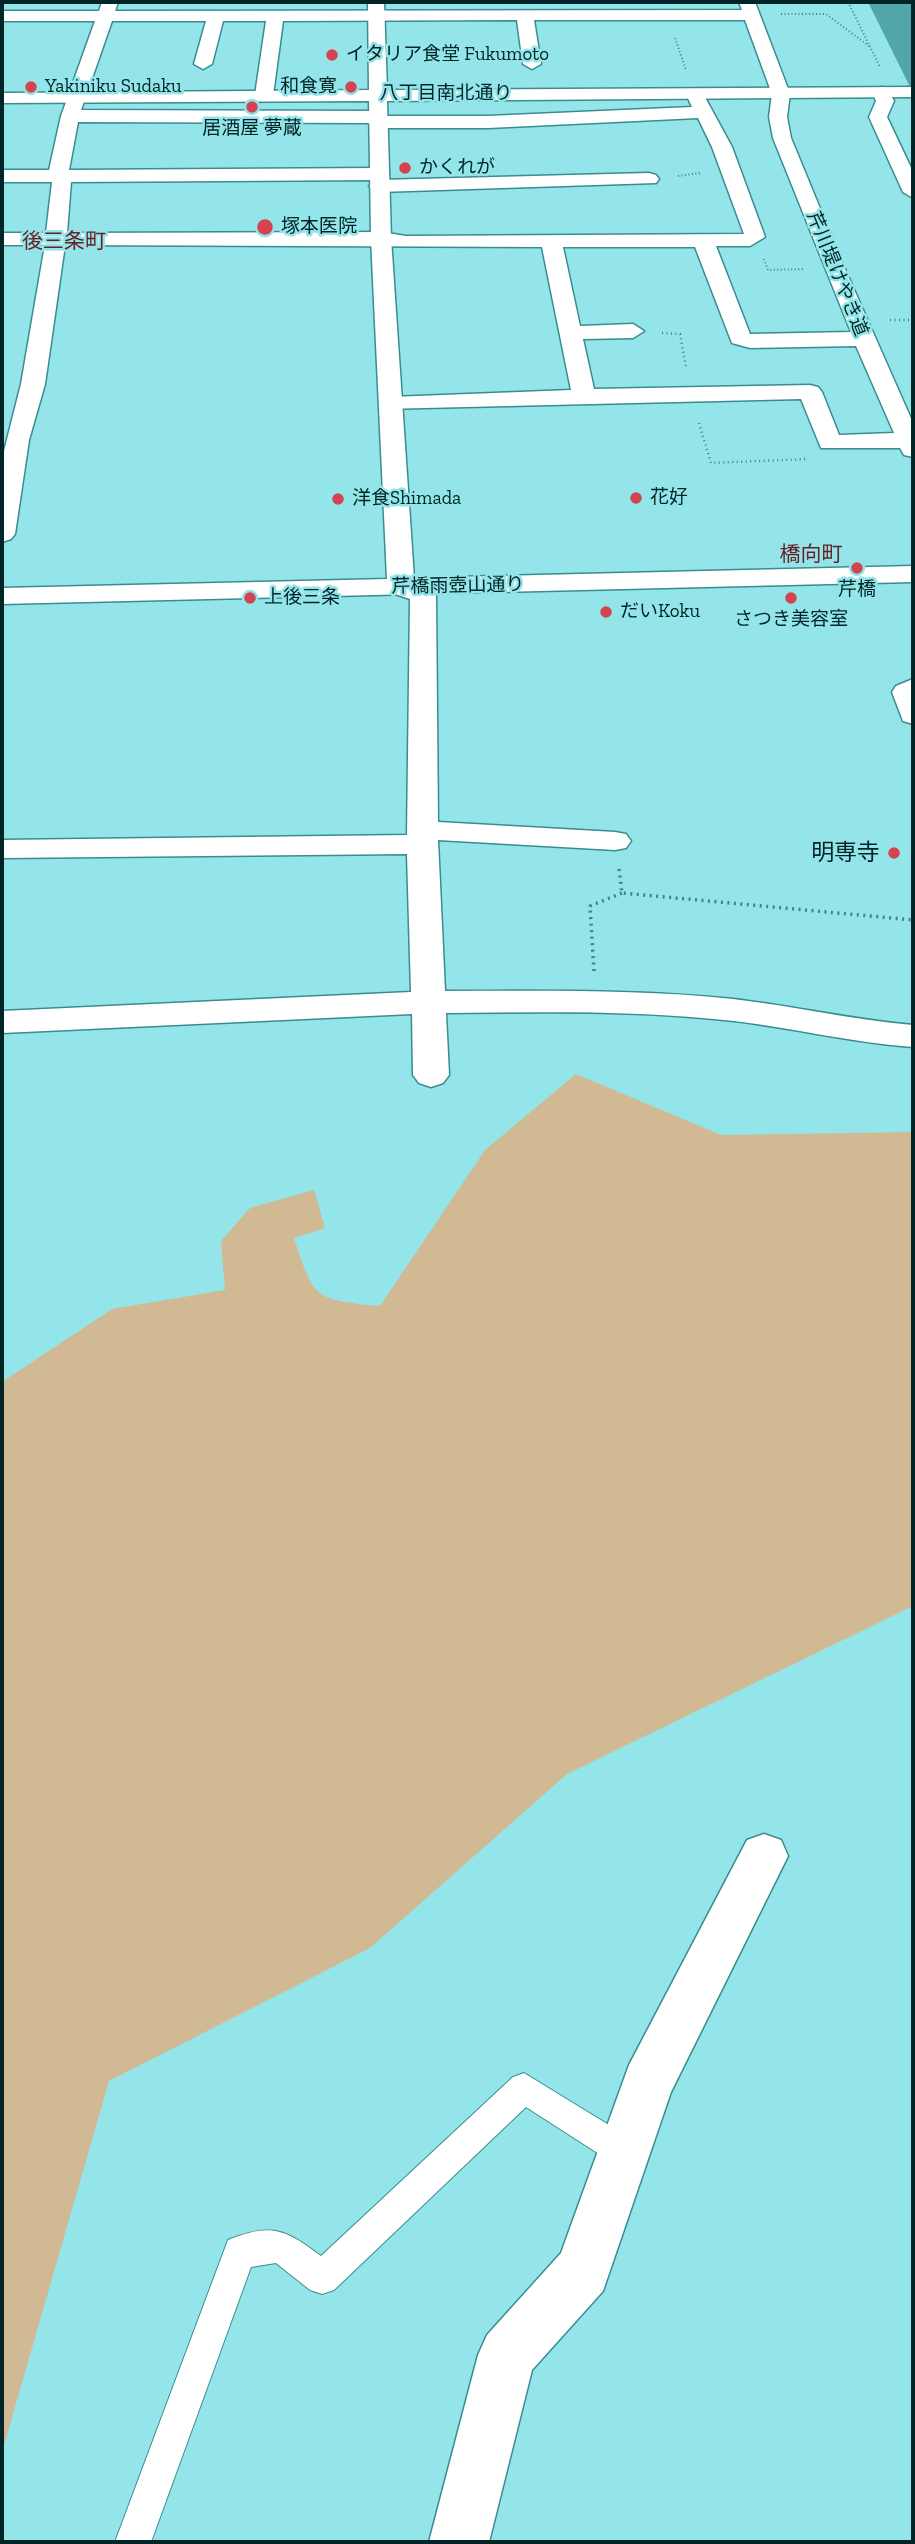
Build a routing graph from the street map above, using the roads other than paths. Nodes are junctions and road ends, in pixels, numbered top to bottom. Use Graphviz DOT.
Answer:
graph roads {
  1 [pos="109,8"];
  2 [pos="376,8"];
  3 [pos="750,8"];
  4 [pos="504,9"];
  5 [pos="216,14"];
  6 [pos="275,14"];
  7 [pos="2,16"];
  8 [pos="525,16"];
  9 [pos="203,64"];
  10 [pos="532,64"];
  11 [pos="895,92"];
  12 [pos="695,93"];
  13 [pos="377,94"];
  14 [pos="781,94"];
  15 [pos="264,95"];
  16 [pos="78,97"];
  17 [pos="2,98"];
  18 [pos="703,112"];
  19 [pos="70,116"];
  20 [pos="378,120"];
  21 [pos="2,176"];
  22 [pos="60,176"];
  23 [pos="649,179"];
  24 [pos="379,180"];
  25 [pos="913,192"];
  26 [pos="381,238"];
  27 [pos="2,239"];
  28 [pos="56,239"];
  29 [pos="703,240"];
  30 [pos="551,242"];
  31 [pos="633,331"];
  32 [pos="571,333"];
  33 [pos="863,338"];
  34 [pos="584,396"];
  35 [pos="14,402"];
  36 [pos="391,404"];
  37 [pos="10,440"];
  38 [pos="912,443"];
  39 [pos="2,534"];
  40 [pos="913,574"];
  41 [pos="401,587"];
  42 [pos="2,596"];
  43 [pos="913,688"];
  44 [pos="913,715"];
  45 [pos="423,837"];
  46 [pos="615,841"];
  47 [pos="2,849"];
  48 [pos="429,1002"];
  49 [pos="2,1022"];
  50 [pos="913,1036"];
  51 [pos="431,1074"];
  52 [pos="764,1856"];
  53 [pos="624,2152"];
  54 [pos="133,2542"];
  55 [pos="459,2542"];
  1 -- 5 [label="street"];
  1 -- 7 [label="street"];
  1 -- 16 [label="street"];
  2 -- 4 [label="street"];
  2 -- 6 [label="street"];
  2 -- 13 [label="street"];
  3 -- 8 [label="street"];
  3 -- 14 [label="street"];
  4 -- 8 [label="street"];
  5 -- 6 [label="street"];
  5 -- 9 [label="street"];
  6 -- 15 [label="street"];
  8 -- 10 [label="street"];
  11 -- 14 [label="street, 八丁目南北通り"];
  11 -- 25 [label="street"];
  12 -- 13 [label="street, 八丁目南北通り"];
  12 -- 14 [label="street, 八丁目南北通り"];
  12 -- 18 [label="street"];
  13 -- 15 [label="street, 八丁目南北通り"];
  13 -- 20 [label="street"];
  14 -- 33 [label="street, 芹川堤けやき道"];
  15 -- 16 [label="street, 八丁目南北通り"];
  16 -- 17 [label="street, 八丁目南北通り"];
  16 -- 19 [label="street"];
  18 -- 20 [label="street"];
  18 -- 29 [label="street"];
  19 -- 20 [label="street"];
  19 -- 22 [label="street"];
  20 -- 24 [label="street"];
  21 -- 22 [label="street"];
  22 -- 24 [label="street"];
  22 -- 28 [label="street"];
  23 -- 24 [label="street"];
  24 -- 26 [label="street"];
  26 -- 28 [label="street"];
  26 -- 30 [label="street"];
  26 -- 36 [label="street"];
  27 -- 28 [label="street"];
  28 -- 35 [label="street"];
  29 -- 30 [label="street"];
  29 -- 33 [label="street"];
  30 -- 32 [label="street"];
  31 -- 32 [label="street"];
  32 -- 34 [label="street"];
  33 -- 38 [label="street, 芹川堤けやき道"];
  34 -- 36 [label="street"];
  34 -- 38 [label="street"];
  35 -- 37 [label="street"];
  36 -- 41 [label="street"];
  37 -- 39 [label="street"];
  40 -- 41 [label="street, 芹橋雨壺山通り"];
  41 -- 42 [label="street, 芹橋雨壺山通り"];
  41 -- 45 [label="street"];
  43 -- 44 [label="street"];
  45 -- 46 [label="street"];
  45 -- 47 [label="street"];
  45 -- 48 [label="street"];
  48 -- 49 [label="street"];
  48 -- 50 [label="street"];
  48 -- 51 [label="street"];
  52 -- 53 [label="street"];
  53 -- 54 [label="lane"];
  53 -- 55 [label="street"];
}
